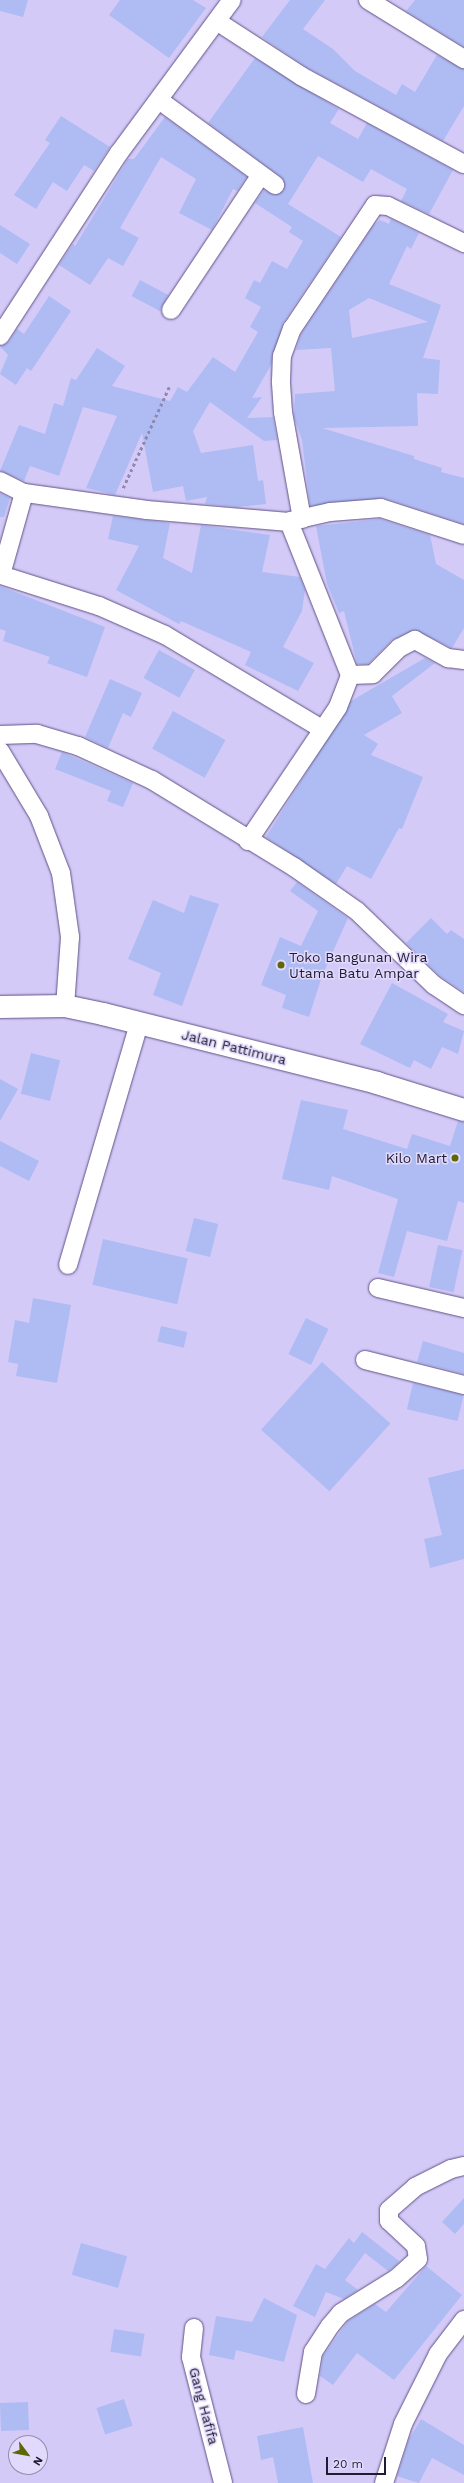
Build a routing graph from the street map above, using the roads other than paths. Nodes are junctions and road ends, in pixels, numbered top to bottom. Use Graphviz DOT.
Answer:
graph roads {
  1 [pos="232,0"];
  2 [pos="368,0"];
  3 [pos="218,22"];
  4 [pos="464,59"];
  5 [pos="159,100"];
  6 [pos="464,164"];
  7 [pos="260,176"];
  8 [pos="275,186"];
  9 [pos="464,244"];
  10 [pos="171,310"];
  11 [pos="0,336"];
  12 [pos="0,481"];
  13 [pos="24,493"];
  14 [pos="295,520"];
  15 [pos="464,535"];
  16 [pos="0,576"];
  17 [pos="464,660"];
  18 [pos="350,675"];
  19 [pos="322,729"];
  20 [pos="0,735"];
  21 [pos="0,751"];
  22 [pos="248,841"];
  23 [pos="464,1005"];
  24 [pos="65,1006"];
  25 [pos="0,1007"];
  26 [pos="138,1023"];
  27 [pos="464,1110"];
  28 [pos="68,1265"];
  29 [pos="378,1288"];
  30 [pos="464,1308"];
  31 [pos="365,1360"];
  32 [pos="464,1385"];
  33 [pos="464,2166"];
  34 [pos="464,2320"];
  35 [pos="194,2328"];
  36 [pos="306,2394"];
  37 [pos="223,2483"];
  38 [pos="384,2483"];
  1 -- 3 [label="street"];
  2 -- 4 [label="street"];
  3 -- 5 [label="street"];
  3 -- 6 [label="street"];
  5 -- 7 [label="street"];
  5 -- 11 [label="street"];
  7 -- 8 [label="street"];
  7 -- 10 [label="street"];
  9 -- 14 [label="street"];
  12 -- 13 [label="street"];
  13 -- 14 [label="street"];
  13 -- 16 [label="street"];
  14 -- 15 [label="street"];
  14 -- 18 [label="street"];
  16 -- 19 [label="street"];
  17 -- 18 [label="street"];
  18 -- 19 [label="street"];
  19 -- 22 [label="street"];
  20 -- 22 [label="street"];
  21 -- 24 [label="street"];
  22 -- 23 [label="street"];
  24 -- 25 [label="street, Jalan Pattimura"];
  24 -- 26 [label="street, Jalan Pattimura"];
  26 -- 27 [label="street, Jalan Pattimura"];
  26 -- 28 [label="street"];
  29 -- 30 [label="street"];
  31 -- 32 [label="street"];
  33 -- 36 [label="street"];
  34 -- 38 [label="street"];
  35 -- 37 [label="street, Gang Hafifa"];
}
